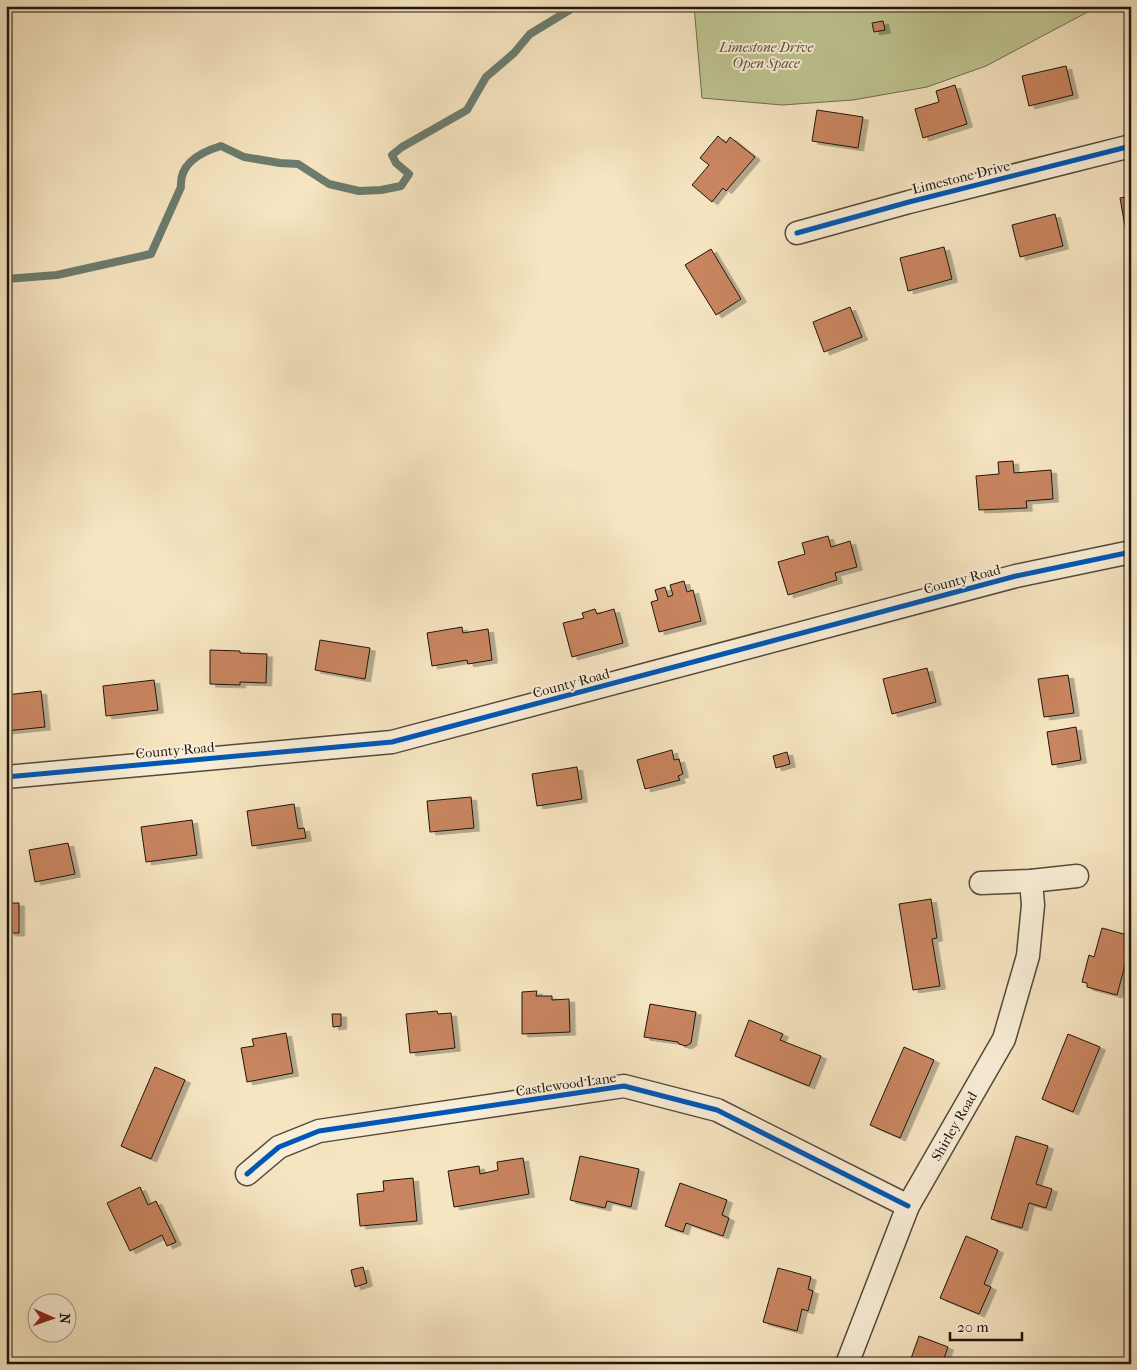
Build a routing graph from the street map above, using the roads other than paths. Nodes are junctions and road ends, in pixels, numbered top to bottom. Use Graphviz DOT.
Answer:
graph roads {
  1 [pos="1131,146"];
  2 [pos="797,233"];
  3 [pos="1131,552"];
  4 [pos="6,777"];
  5 [pos="1077,876"];
  6 [pos="1031,881"];
  7 [pos="981,883"];
  8 [pos="247,1174"];
  9 [pos="908,1206"];
  10 [pos="848,1364"];
  1 -- 2 [label="street, Limestone Drive"];
  3 -- 4 [label="street, County Road"];
  5 -- 6 [label="street"];
  6 -- 7 [label="street"];
  6 -- 9 [label="street, Shirley Road"];
  8 -- 9 [label="street, Castlewood Lane"];
  9 -- 10 [label="street, Shirley Road"];
}
